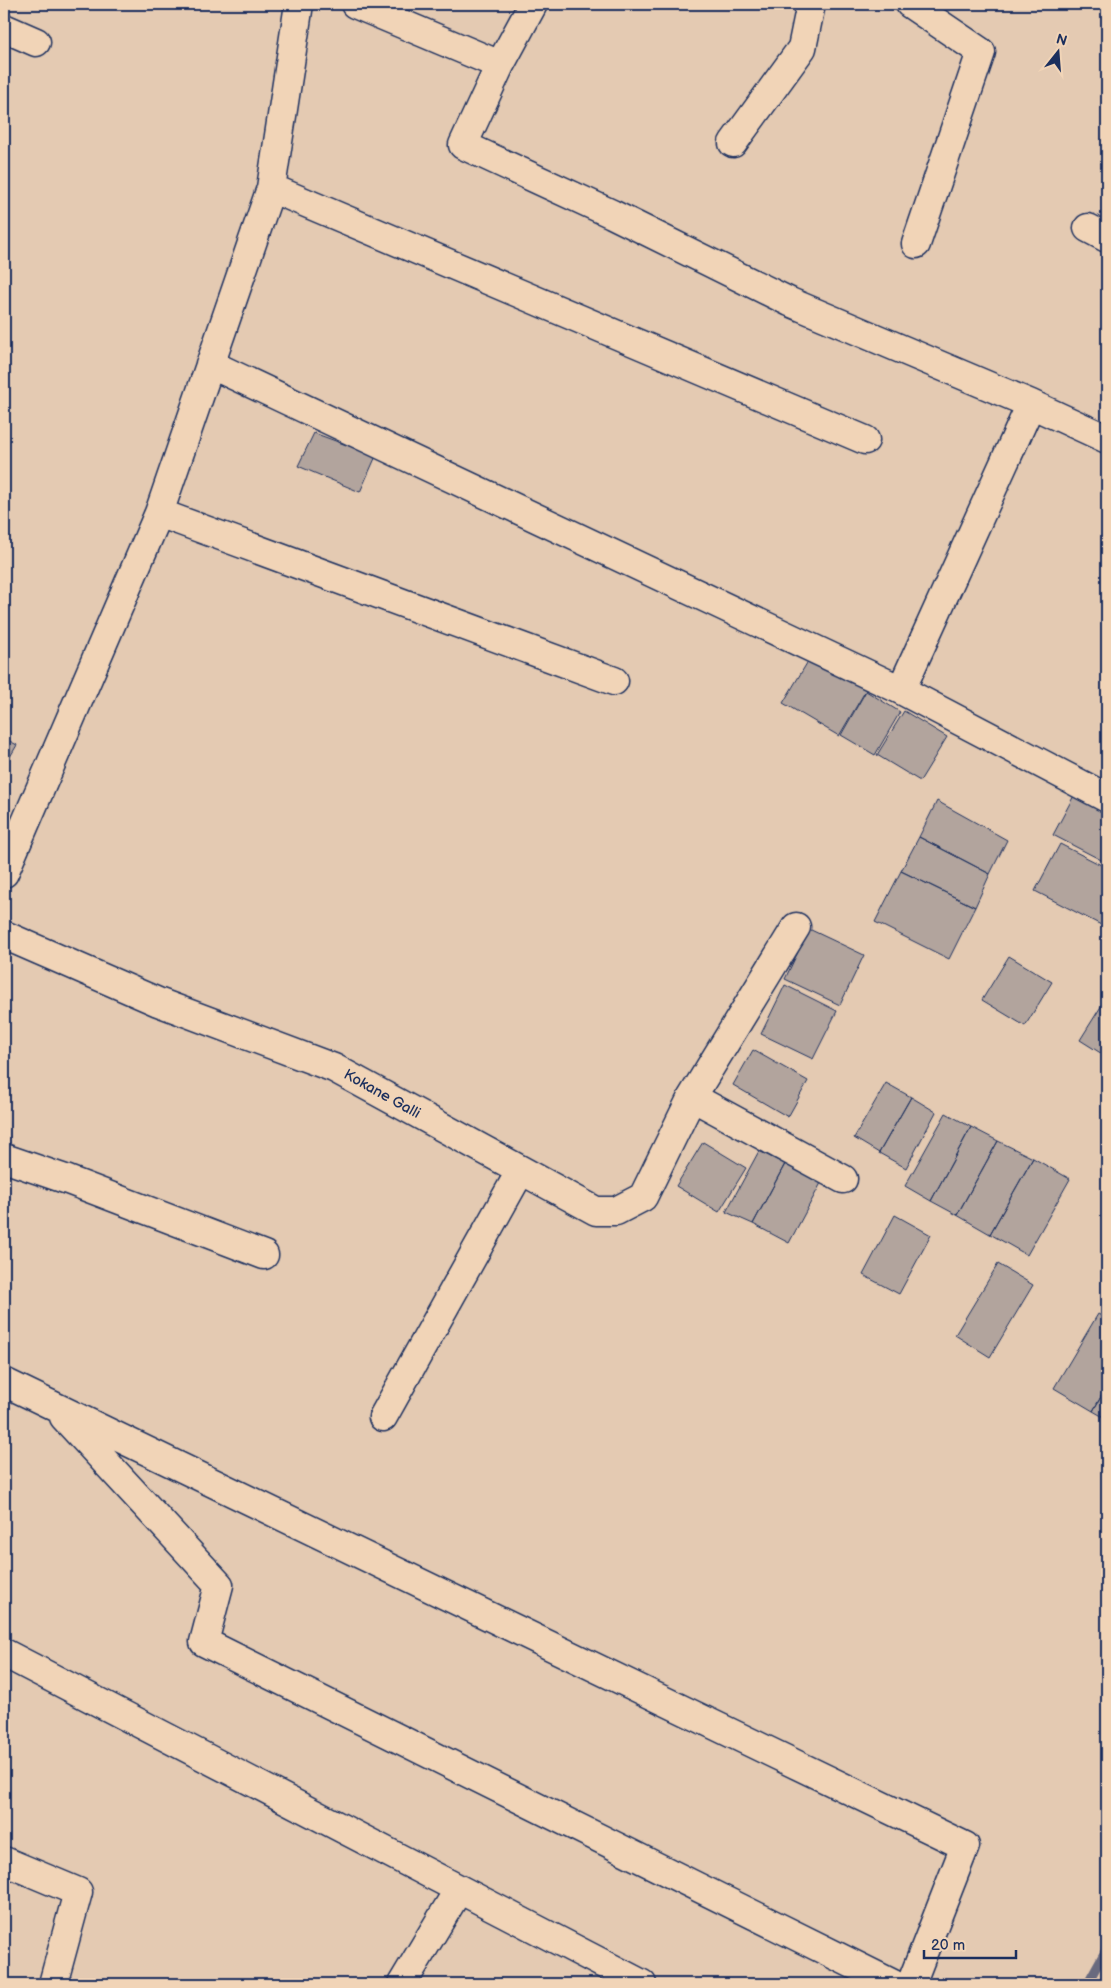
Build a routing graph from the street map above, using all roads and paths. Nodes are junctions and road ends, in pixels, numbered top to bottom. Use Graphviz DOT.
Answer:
graph roads {
  1 [pos="299,4"];
  2 [pos="355,4"];
  3 [pos="533,4"];
  4 [pos="811,4"];
  5 [pos="910,4"];
  6 [pos="4,28"];
  7 [pos="36,42"];
  8 [pos="500,65"];
  9 [pos="733,142"];
  10 [pos="271,188"];
  11 [pos="916,244"];
  12 [pos="210,364"];
  13 [pos="1031,404"];
  14 [pos="1107,439"];
  15 [pos="866,440"];
  16 [pos="159,513"];
  17 [pos="614,681"];
  18 [pos="901,690"];
  19 [pos="1107,798"];
  20 [pos="4,873"];
  21 [pos="796,926"];
  22 [pos="4,935"];
  23 [pos="692,1097"];
  24 [pos="4,1158"];
  25 [pos="521,1170"];
  26 [pos="843,1179"];
  27 [pos="264,1255"];
  28 [pos="4,1382"];
  29 [pos="55,1407"];
  30 [pos="383,1417"];
  31 [pos="4,1653"];
  32 [pos="4,1861"];
  33 [pos="459,1889"];
  34 [pos="53,1984"];
  35 [pos="402,1984"];
  36 [pos="642,1984"];
  37 [pos="893,1984"];
  38 [pos="911,1984"];
  1 -- 10 [label="street"];
  2 -- 8 [label="street"];
  3 -- 8 [label="street"];
  4 -- 9 [label="street"];
  5 -- 11 [label="street"];
  6 -- 7 [label="street"];
  8 -- 13 [label="street"];
  10 -- 12 [label="street"];
  10 -- 15 [label="street"];
  12 -- 16 [label="street"];
  12 -- 18 [label="street"];
  13 -- 14 [label="street"];
  13 -- 18 [label="street"];
  16 -- 17 [label="street"];
  16 -- 20 [label="street"];
  18 -- 19 [label="street"];
  21 -- 23 [label="street"];
  22 -- 25 [label="street, Kokane Galli"];
  23 -- 25 [label="street, Kokane Galli"];
  23 -- 26 [label="street"];
  24 -- 27 [label="street"];
  25 -- 30 [label="street"];
  28 -- 29 [label="street"];
  29 -- 37 [label="street"];
  29 -- 38 [label="street"];
  31 -- 33 [label="street"];
  32 -- 34 [label="street"];
  33 -- 35 [label="street"];
  33 -- 36 [label="street"];
}
